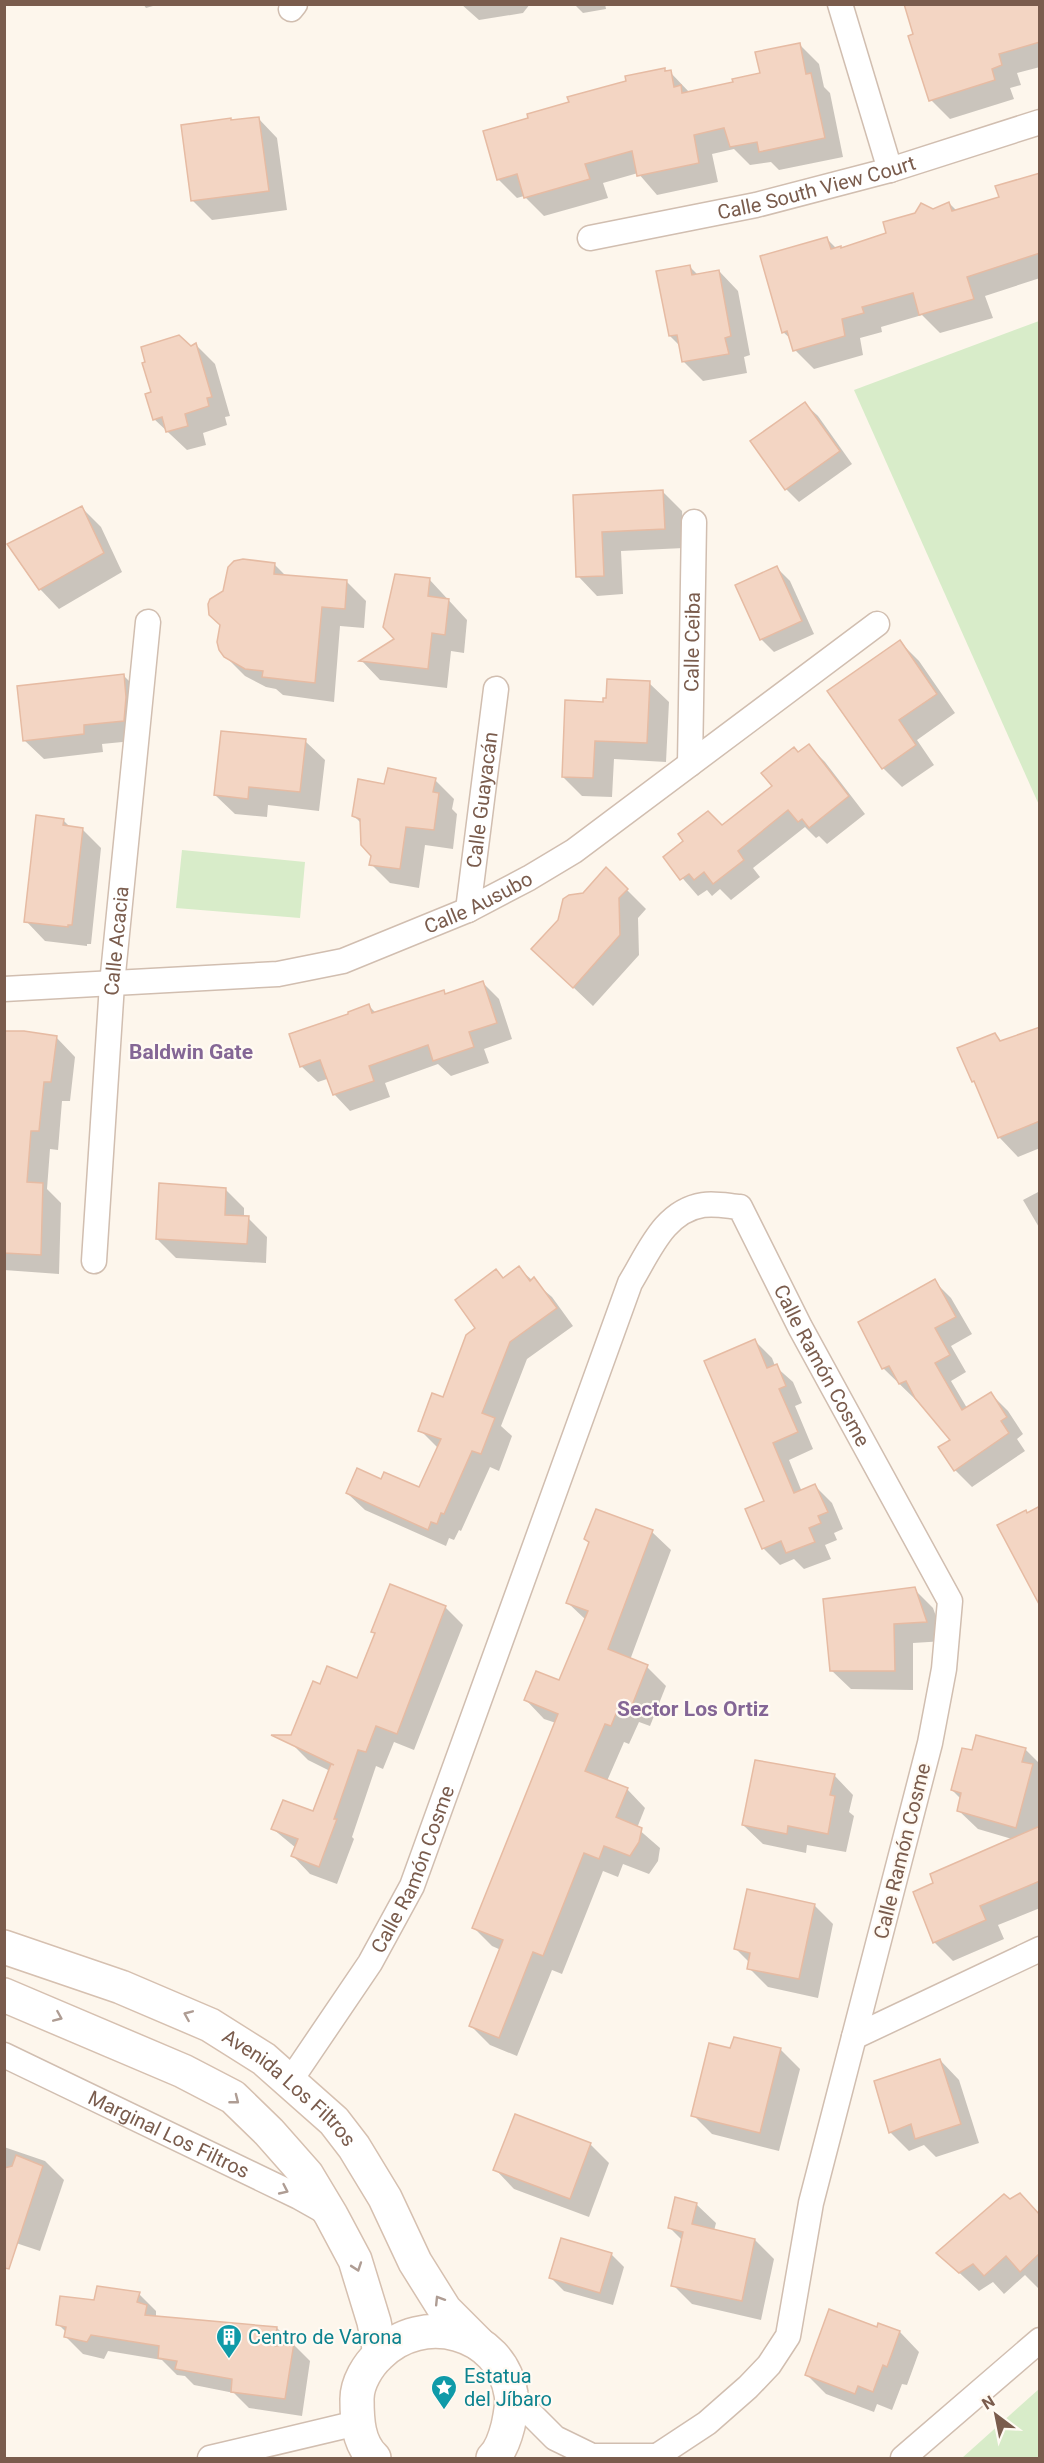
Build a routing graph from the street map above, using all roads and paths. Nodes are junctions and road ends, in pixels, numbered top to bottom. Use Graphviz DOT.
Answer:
graph roads {
  1 [pos="840,4"];
  2 [pos="1040,122"];
  3 [pos="890,171"];
  4 [pos="590,238"];
  5 [pos="694,522"];
  6 [pos="148,622"];
  7 [pos="876,624"];
  8 [pos="496,689"];
  9 [pos="690,764"];
  10 [pos="468,910"];
  11 [pos="112,984"];
  12 [pos="4,989"];
  13 [pos="94,1261"];
  14 [pos="4,1947"];
  15 [pos="1040,1949"];
  16 [pos="4,1995"];
  17 [pos="854,2037"];
  18 [pos="4,2055"];
  19 [pos="290,2081"];
  20 [pos="331,2215"];
  21 [pos="1040,2340"];
  22 [pos="478,2343"];
  23 [pos="380,2353"];
  24 [pos="511,2394"];
  25 [pos="357,2423"];
  26 [pos="661,2457"];
  27 [pos="210,2458"];
  28 [pos="374,2458"];
  29 [pos="493,2458"];
  30 [pos="903,2458"];
  1 -- 3 [label="street"];
  2 -- 3 [label="street, Calle South View Court"];
  3 -- 4 [label="street, Calle South View Court"];
  5 -- 9 [label="street, Calle Ceiba"];
  6 -- 11 [label="street, Calle Acacia"];
  7 -- 9 [label="street, Calle Ausubo"];
  8 -- 10 [label="street, Calle Guayacán"];
  9 -- 10 [label="street, Calle Ausubo"];
  10 -- 11 [label="street, Calle Ausubo"];
  11 -- 12 [label="street, Calle Ausubo"];
  11 -- 13 [label="street, Calle Acacia"];
  19 -- 14 [label="main road, Avenida Los Filtros, one-way"];
  15 -- 17 [label="street"];
  16 -- 20 [label="main road, Avenida Los Filtros, one-way"];
  17 -- 19 [label="street, Calle Ramón Cosme"];
  17 -- 26 [label="street, Calle Ramón Cosme"];
  18 -- 20 [label="street, Marginal Los Filtros, one-way"];
  22 -- 19 [label="main road, Avenida Los Filtros, one-way"];
  20 -- 23 [label="main road, Avenida Los Filtros, one-way"];
  21 -- 30 [label="street"];
  22 -- 23 [label="main road"];
  22 -- 24 [label="main road, Avenida Los Filtros"];
  23 -- 25 [label="main road"];
  24 -- 26 [label="street"];
  24 -- 29 [label="main road"];
  25 -- 27 [label="street"];
  25 -- 28 [label="main road"];
}
